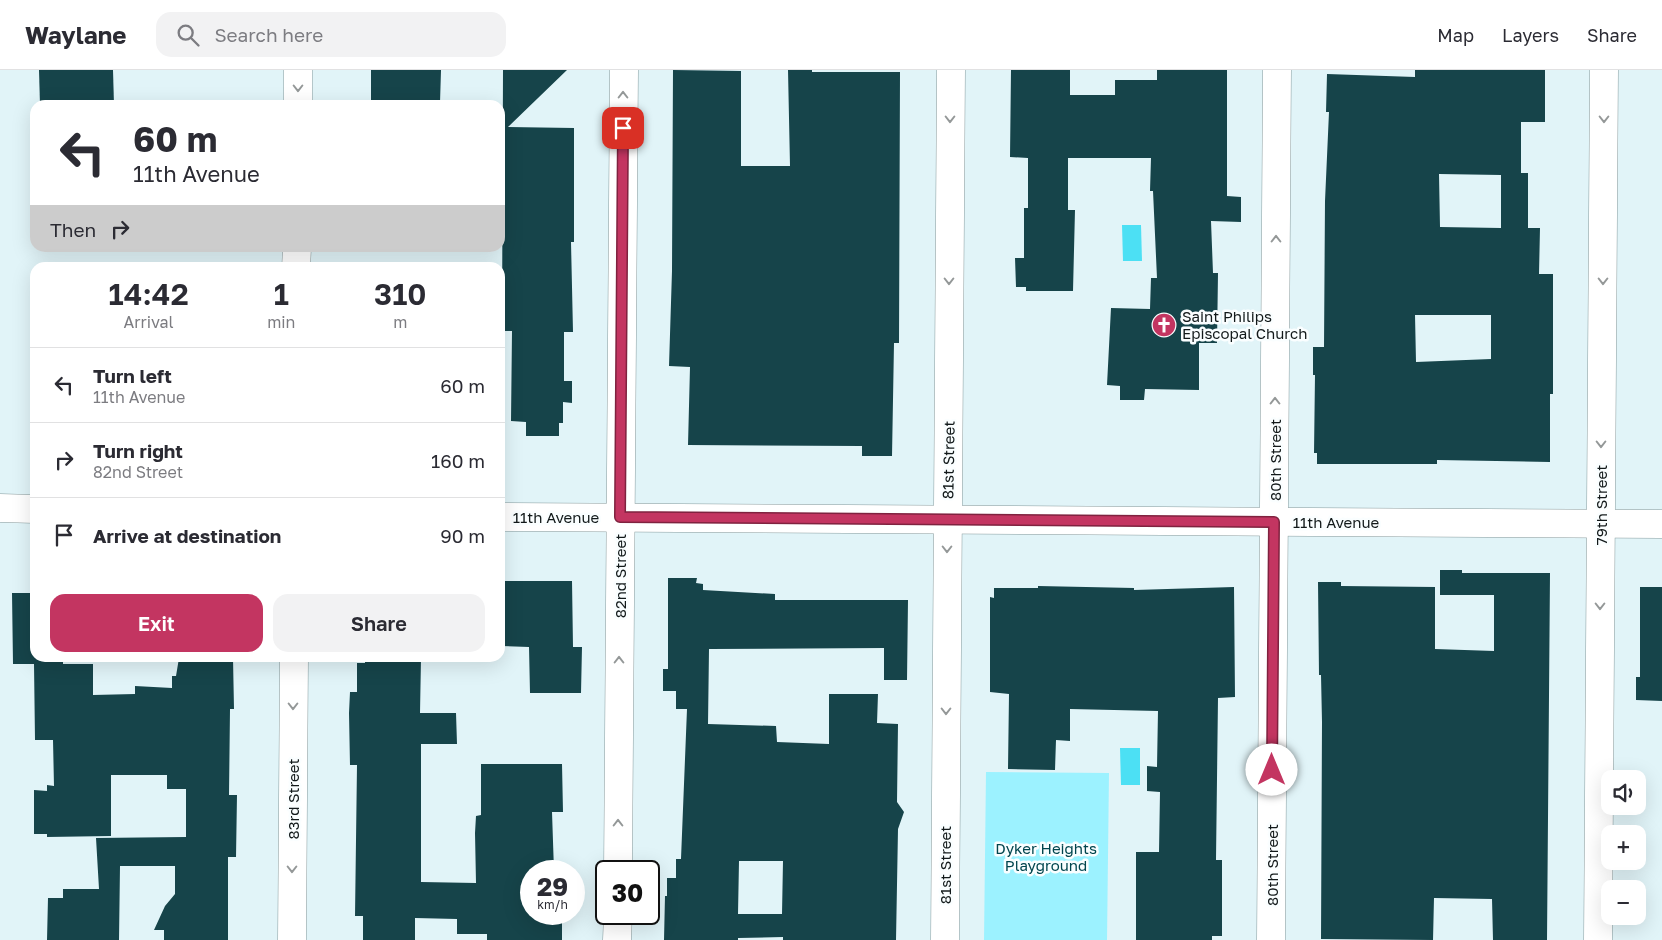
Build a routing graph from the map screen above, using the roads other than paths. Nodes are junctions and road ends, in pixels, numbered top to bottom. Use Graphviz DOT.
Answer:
graph roads {
  1 [pos="298,70"];
  2 [pos="624,70"];
  3 [pos="951,70"];
  4 [pos="1278,70"];
  5 [pos="1604,70"];
  6 [pos="298,100"];
  7 [pos="0,508"];
  8 [pos="30,509"];
  9 [pos="505,517"];
  10 [pos="620,517"];
  11 [pos="947,520"];
  12 [pos="1274,522"];
  13 [pos="1601,524"];
  14 [pos="1662,524"];
  15 [pos="294,662"];
  16 [pos="618,860"];
  17 [pos="618,925"];
  18 [pos="292,940"];
  19 [pos="617,940"];
  20 [pos="944,940"];
  21 [pos="1271,940"];
  22 [pos="1598,940"];
  1 -- 6 [label="street, one-way"];
  10 -- 2 [label="street, 82nd Street, one-way"];
  3 -- 11 [label="street, 81st Street, one-way"];
  12 -- 4 [label="street, 80th Street, one-way"];
  5 -- 13 [label="street, 79th Street, one-way"];
  7 -- 8 [label="street"];
  9 -- 10 [label="street, 11th Avenue"];
  10 -- 11 [label="street, 11th Avenue"];
  16 -- 10 [label="street, 82nd Street, one-way"];
  11 -- 12 [label="street, 11th Avenue"];
  11 -- 20 [label="street, 81st Street, one-way"];
  12 -- 13 [label="street, 11th Avenue"];
  12 -- 21 [label="street, 80th Street"];
  13 -- 14 [label="street, 11th Avenue"];
  13 -- 22 [label="street, 79th Street, one-way"];
  15 -- 18 [label="street, 83rd Street, one-way"];
  17 -- 19 [label="street"];
}
